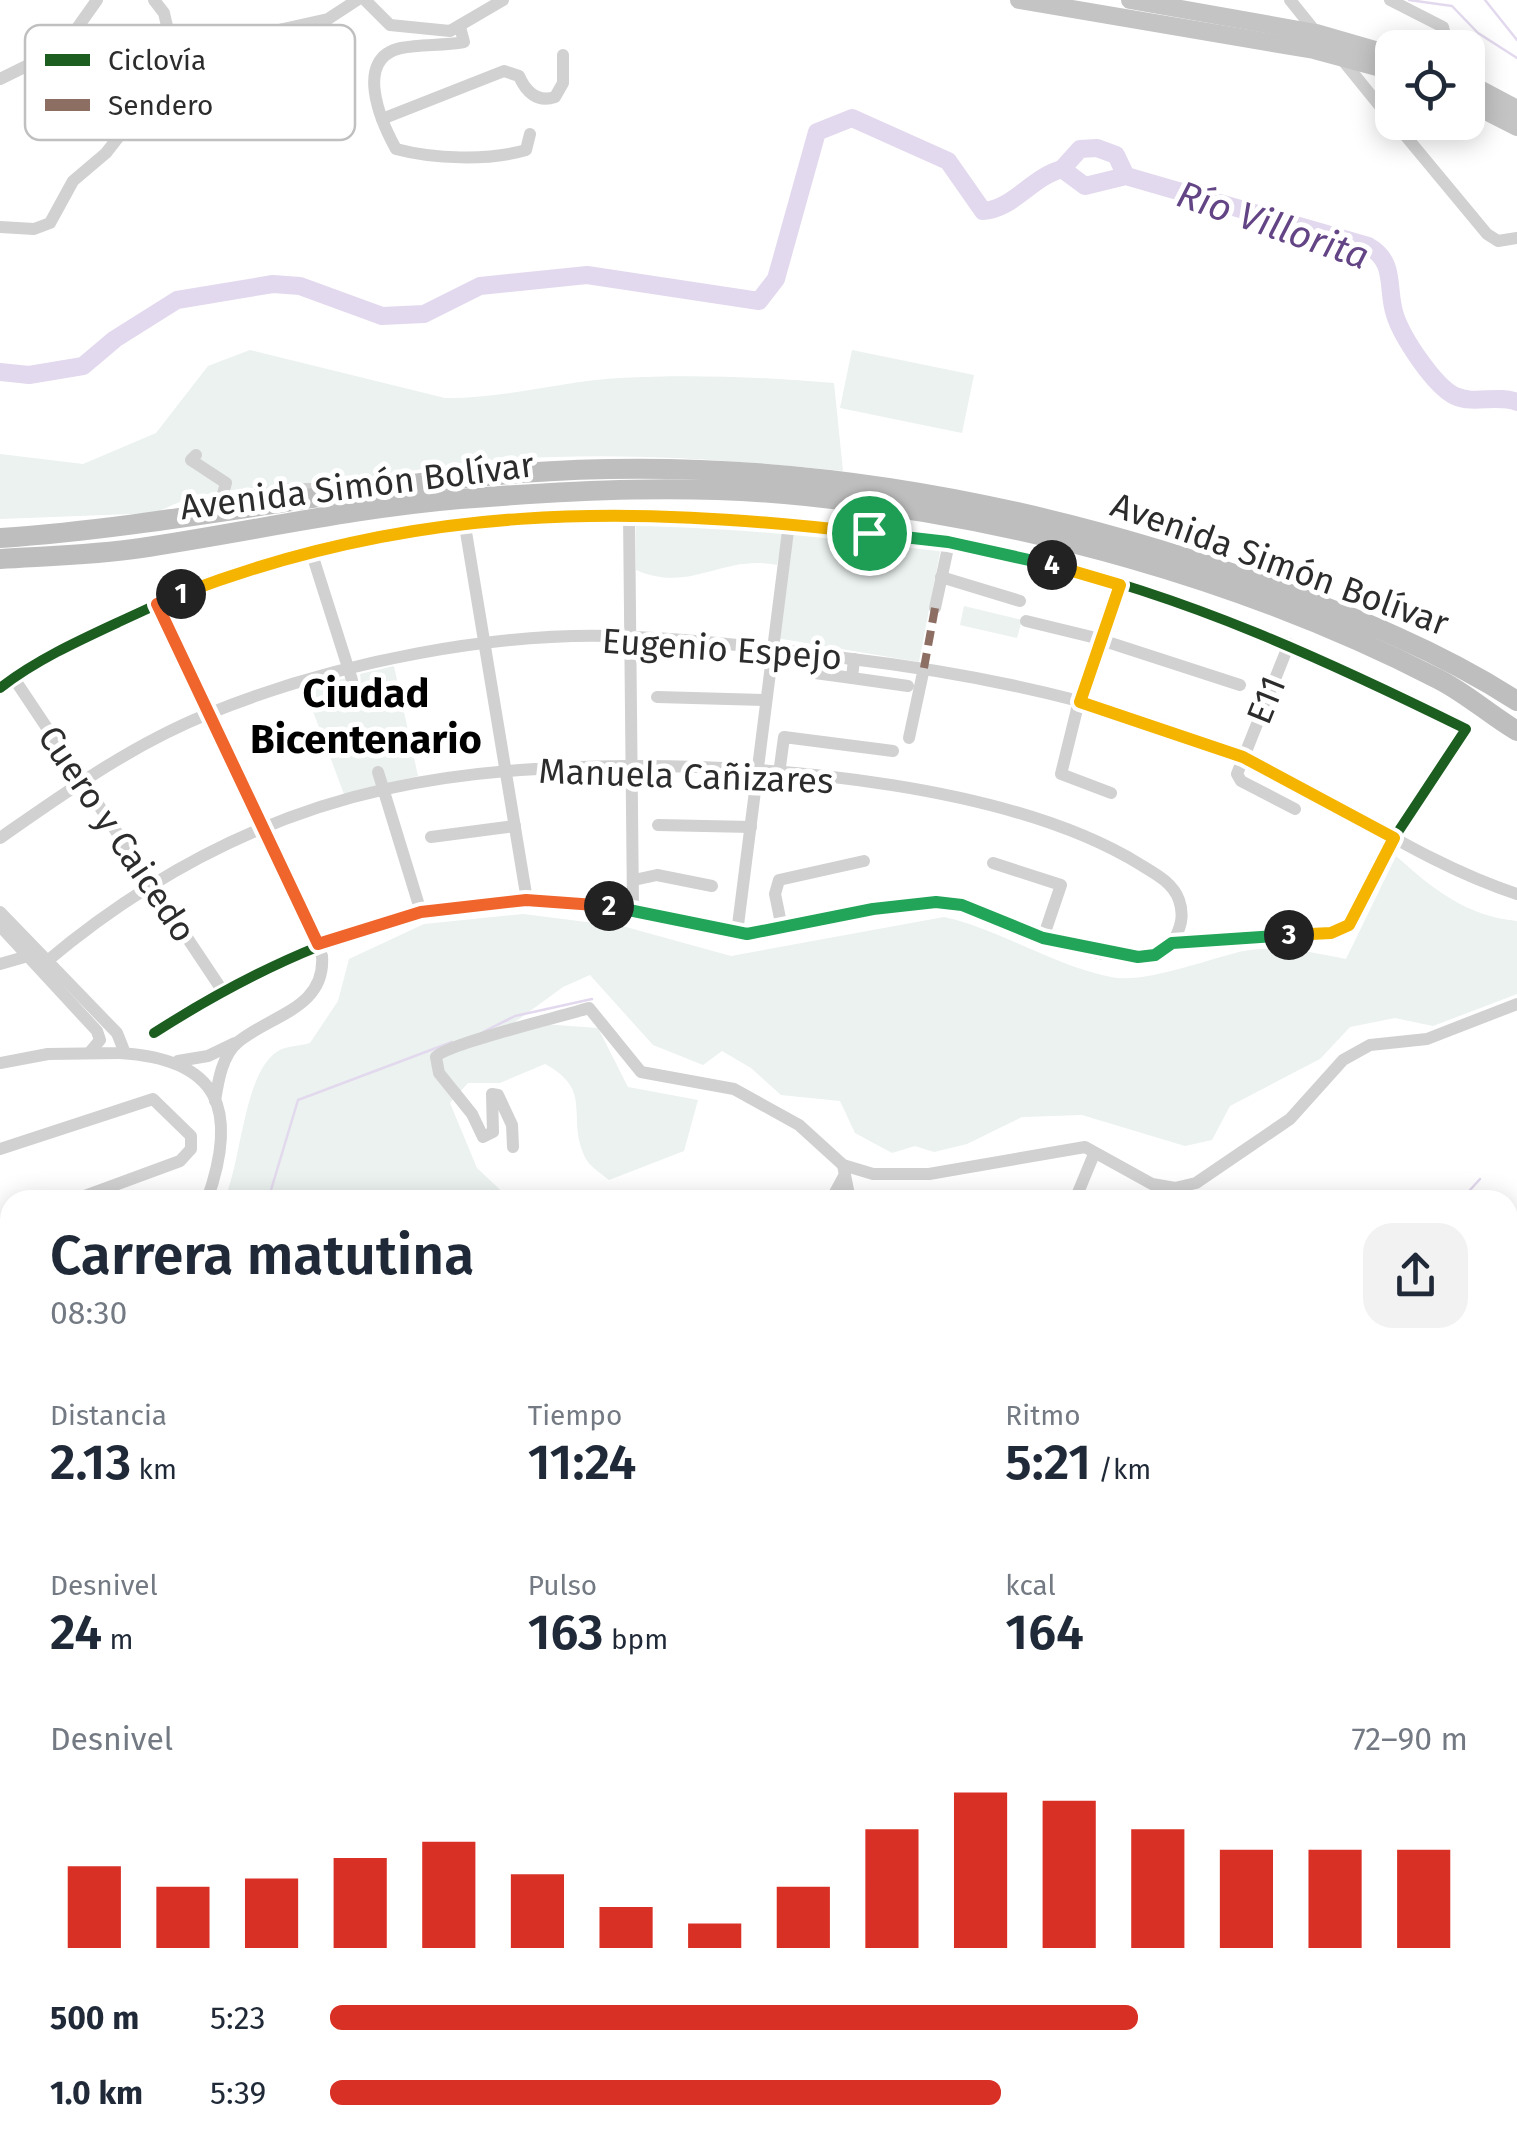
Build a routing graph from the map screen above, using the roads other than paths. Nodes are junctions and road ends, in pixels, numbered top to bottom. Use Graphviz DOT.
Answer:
graph roads {
  1 [pos="97,0"];
  2 [pos="154,0"];
  3 [pos="357,0"];
  4 [pos="365,0"];
  5 [pos="503,0"];
  6 [pos="1019,0"];
  7 [pos="1130,0"];
  8 [pos="1290,0"];
  9 [pos="1390,0"];
  10 [pos="79,25"];
  11 [pos="167,25"];
  12 [pos="303,25"];
  13 [pos="460,27"];
  14 [pos="1444,30"];
  15 [pos="1314,38"];
  16 [pos="1375,51"];
  17 [pos="563,55"];
  18 [pos="1338,55"];
  19 [pos="25,67"];
  20 [pos="1375,67"];
  21 [pos="0,79"];
  22 [pos="1485,92"];
  23 [pos="1375,100"];
  24 [pos="1517,109"];
  25 [pos="1485,111"];
  26 [pos="382,119"];
  27 [pos="1517,127"];
  28 [pos="530,134"];
  29 [pos="118,140"];
  30 [pos="1408,140"];
  31 [pos="0,227"];
  32 [pos="1517,238"];
  33 [pos="344,492"];
  34 [pos="249,496"];
  35 [pos="221,502"];
  36 [pos="628,513"];
  37 [pos="464,520"];
  38 [pos="789,523"];
  39 [pos="144,525"];
  40 [pos="0,538"];
  41 [pos="948,542"];
  42 [pos="310,551"];
  43 [pos="0,559"];
  44 [pos="942,577"];
  45 [pos="1120,585"];
  46 [pos="1020,601"];
  47 [pos="157,604"];
  48 [pos="934,608"];
  49 [pos="1026,621"];
  50 [pos="631,636"];
  51 [pos="1101,640"];
  52 [pos="485,644"];
  53 [pos="1290,644"];
  54 [pos="771,649"];
  55 [pos="854,659"];
  56 [pos="924,668"];
  57 [pos="814,673"];
  58 [pos="350,674"];
  59 [pos="14,678"];
  60 [pos="852,678"];
  61 [pos="1240,685"];
  62 [pos="908,686"];
  63 [pos="0,688"];
  64 [pos="657,697"];
  65 [pos="764,700"];
  66 [pos="1517,700"];
  67 [pos="1080,702"];
  68 [pos="208,714"];
  69 [pos="1517,731"];
  70 [pos="909,738"];
  71 [pos="893,752"];
  72 [pos="1243,757"];
  73 [pos="630,766"];
  74 [pos="506,770"];
  75 [pos="758,771"];
  76 [pos="378,772"];
  77 [pos="779,774"];
  78 [pos="82,782"];
  79 [pos="382,789"];
  80 [pos="1111,793"];
  81 [pos="1295,809"];
  82 [pos="658,825"];
  83 [pos="515,826"];
  84 [pos="262,827"];
  85 [pos="751,828"];
  86 [pos="0,838"];
  87 [pos="431,838"];
  88 [pos="1394,838"];
  89 [pos="864,861"];
  90 [pos="993,863"];
  91 [pos="634,880"];
  92 [pos="150,885"];
  93 [pos="712,886"];
  94 [pos="1517,894"];
  95 [pos="526,900"];
  96 [pos="633,908"];
  97 [pos="0,912"];
  98 [pos="421,912"];
  99 [pos="0,926"];
  100 [pos="782,928"];
  101 [pos="737,933"];
  102 [pos="1043,938"];
  103 [pos="1172,943"];
  104 [pos="318,944"];
  105 [pos="28,956"];
  106 [pos="46,962"];
  107 [pos="0,964"];
  108 [pos="222,990"];
  109 [pos="1517,1004"];
  110 [pos="154,1033"];
  111 [pos="235,1044"];
  112 [pos="121,1050"];
  113 [pos="90,1052"];
  114 [pos="176,1061"];
  115 [pos="0,1063"];
  116 [pos="215,1101"];
  117 [pos="513,1147"];
  118 [pos="0,1149"];
  119 [pos="1094,1154"];
  120 [pos="844,1170"];
  121 [pos="101,1190"];
  122 [pos="210,1190"];
  123 [pos="835,1190"];
  124 [pos="848,1190"];
  125 [pos="1079,1190"];
  1 -- 10 [label="street"];
  2 -- 11 [label="street"];
  3 -- 12 [label="street"];
  4 -- 13 [label="street"];
  5 -- 13 [label="street"];
  6 -- 15 [label="main road"];
  7 -- 15 [label="main road"];
  8 -- 15 [label="street"];
  9 -- 14 [label="street"];
  13 -- 26 [label="street"];
  15 -- 16 [label="main road"];
  15 -- 18 [label="main road"];
  17 -- 26 [label="street"];
  18 -- 20 [label="main road"];
  18 -- 23 [label="street"];
  19 -- 21 [label="street"];
  22 -- 24 [label="main road"];
  25 -- 27 [label="main road"];
  26 -- 28 [label="street"];
  29 -- 31 [label="street"];
  30 -- 32 [label="street"];
  33 -- 34 [label="street"];
  33 -- 39 [label="highway, Avenida Simón Bolívar"];
  33 -- 66 [label="highway, Avenida Simón Bolívar"];
  34 -- 35 [label="street"];
  34 -- 35 [label="street"];
  35 -- 39 [label="street"];
  36 -- 37 [label="street"];
  36 -- 38 [label="street"];
  36 -- 50 [label="street"];
  37 -- 42 [label="street"];
  37 -- 52 [label="street"];
  38 -- 41 [label="street"];
  38 -- 54 [label="street"];
  39 -- 40 [label="highway, Avenida Simón Bolívar"];
  41 -- 44 [label="street"];
  41 -- 45 [label="street"];
  42 -- 47 [label="street"];
  42 -- 58 [label="street"];
  43 -- 69 [label="highway, Avenida Simón Bolívar"];
  44 -- 46 [label="street"];
  44 -- 48 [label="street"];
  45 -- 51 [label="street"];
  45 -- 53 [label="street"];
  47 -- 59 [label="street"];
  47 -- 68 [label="street"];
  49 -- 51 [label="street"];
  50 -- 52 [label="street, Eugenio Espejo"];
  50 -- 54 [label="street, Eugenio Espejo"];
  50 -- 73 [label="street"];
  51 -- 61 [label="street"];
  51 -- 67 [label="street"];
  52 -- 58 [label="street, Eugenio Espejo"];
  52 -- 74 [label="street"];
  53 -- 72 [label="street, E11"];
  53 -- 88 [label="street"];
  54 -- 55 [label="street, Eugenio Espejo"];
  54 -- 65 [label="street"];
  55 -- 56 [label="street, Eugenio Espejo"];
  55 -- 60 [label="street"];
  56 -- 67 [label="street, Eugenio Espejo"];
  56 -- 70 [label="street"];
  57 -- 60 [label="street"];
  58 -- 68 [label="street, Eugenio Espejo"];
  59 -- 63 [label="street"];
  59 -- 78 [label="street, Cuero y Caicedo"];
  60 -- 62 [label="street"];
  64 -- 65 [label="street"];
  65 -- 75 [label="street"];
  67 -- 72 [label="street, Eugenio Espejo"];
  67 -- 80 [label="street"];
  68 -- 78 [label="street, Eugenio Espejo"];
  68 -- 84 [label="street"];
  71 -- 77 [label="street"];
  72 -- 81 [label="street"];
  72 -- 88 [label="street, Eugenio Espejo"];
  73 -- 74 [label="street, Manuela Cañizares"];
  73 -- 75 [label="street, Manuela Cañizares"];
  73 -- 91 [label="street"];
  74 -- 79 [label="street, Manuela Cañizares"];
  74 -- 83 [label="street"];
  75 -- 77 [label="street, Manuela Cañizares"];
  75 -- 85 [label="street"];
  76 -- 79 [label="street"];
  77 -- 103 [label="street, Manuela Cañizares"];
  78 -- 86 [label="street, Eugenio Espejo"];
  78 -- 92 [label="street, Cuero y Caicedo"];
  79 -- 84 [label="street, Manuela Cañizares"];
  79 -- 98 [label="street"];
  82 -- 85 [label="street"];
  83 -- 87 [label="street"];
  83 -- 95 [label="street"];
  84 -- 92 [label="street, Manuela Cañizares"];
  84 -- 104 [label="street"];
  85 -- 101 [label="street"];
  88 -- 94 [label="street, Eugenio Espejo"];
  88 -- 103 [label="street"];
  89 -- 100 [label="street"];
  90 -- 102 [label="street"];
  91 -- 93 [label="street"];
  91 -- 96 [label="street"];
  92 -- 106 [label="street, Manuela Cañizares"];
  92 -- 108 [label="street, Cuero y Caicedo"];
  95 -- 96 [label="street"];
  95 -- 98 [label="street"];
  96 -- 101 [label="street"];
  97 -- 106 [label="street"];
  98 -- 104 [label="street"];
  99 -- 105 [label="street"];
  100 -- 101 [label="street"];
  100 -- 102 [label="street"];
  102 -- 103 [label="street"];
  104 -- 108 [label="street"];
  104 -- 111 [label="street"];
  105 -- 107 [label="street"];
  105 -- 113 [label="street"];
  106 -- 112 [label="street"];
  108 -- 110 [label="street"];
  109 -- 119 [label="street"];
  111 -- 114 [label="street"];
  111 -- 116 [label="street"];
  112 -- 113 [label="street"];
  112 -- 114 [label="street"];
  113 -- 115 [label="street"];
  114 -- 116 [label="street"];
  116 -- 122 [label="street"];
  117 -- 120 [label="street"];
  118 -- 121 [label="street"];
  119 -- 120 [label="street"];
  119 -- 125 [label="street"];
  120 -- 123 [label="street"];
  120 -- 124 [label="street"];
}
